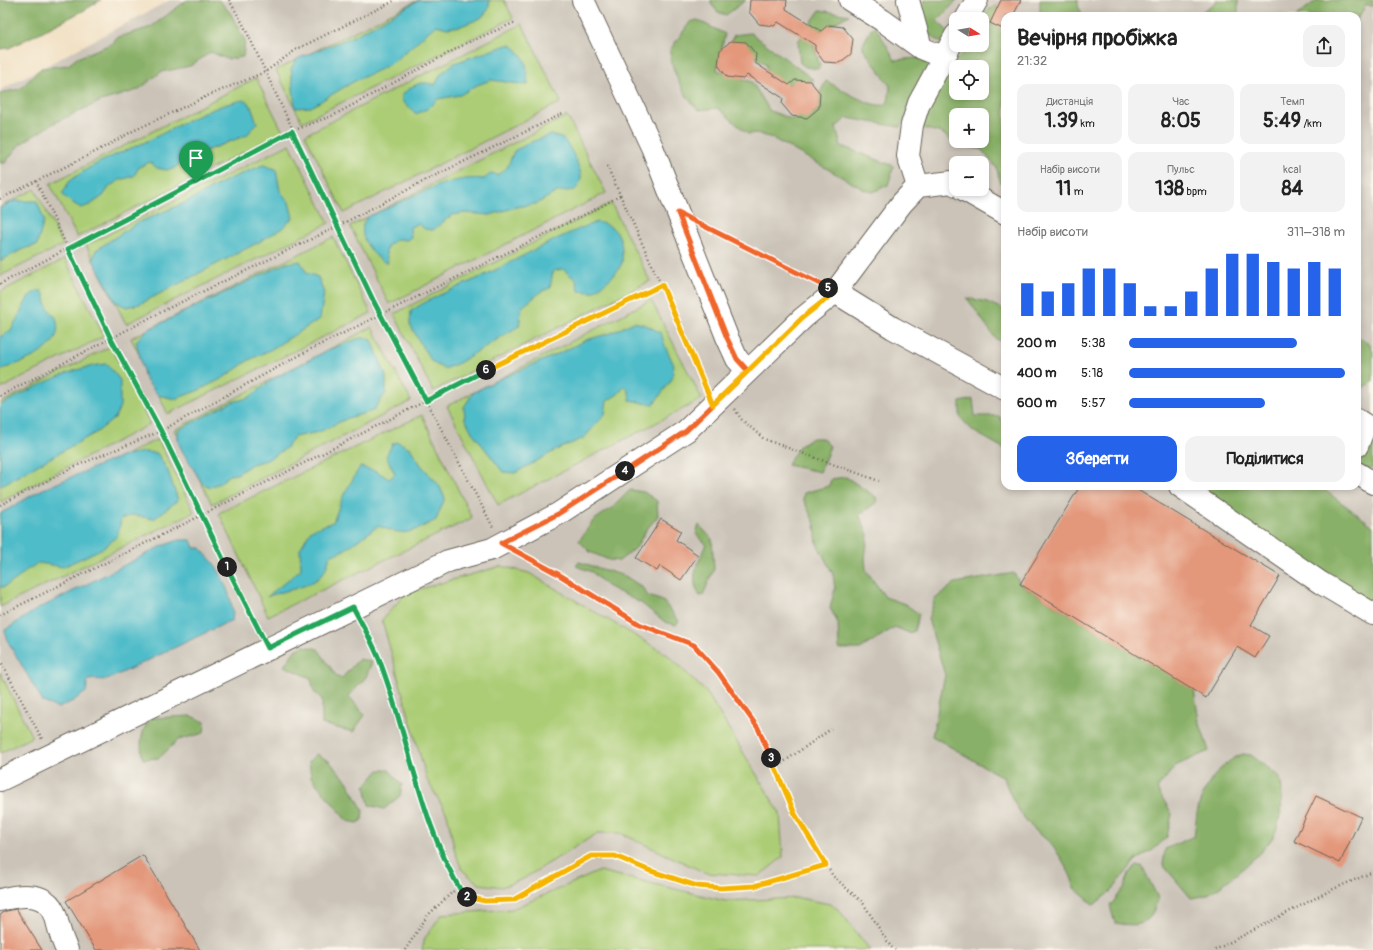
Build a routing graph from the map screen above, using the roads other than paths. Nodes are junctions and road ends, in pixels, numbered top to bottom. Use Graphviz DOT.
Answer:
graph roads {
  1 [pos="583,0"];
  2 [pos="850,0"];
  3 [pos="908,0"];
  4 [pos="977,0"];
  5 [pos="970,12"];
  6 [pos="949,47"];
  7 [pos="921,48"];
  8 [pos="943,57"];
  9 [pos="949,182"];
  10 [pos="918,186"];
  11 [pos="975,196"];
  12 [pos="1001,211"];
  13 [pos="835,292"];
  14 [pos="748,371"];
  15 [pos="1001,387"];
  16 [pos="1361,422"];
  17 [pos="1361,436"];
  18 [pos="1361,476"];
  19 [pos="1373,483"];
  20 [pos="1186,490"];
  21 [pos="1373,614"];
  22 [pos="0,780"];
  23 [pos="0,900"];
  24 [pos="67,950"];
  1 -- 14 [label="street"];
  2 -- 7 [label="street"];
  3 -- 7 [label="street"];
  4 -- 5 [label="street"];
  6 -- 8 [label="street"];
  7 -- 8 [label="street"];
  8 -- 10 [label="street"];
  9 -- 10 [label="street"];
  10 -- 13 [label="street"];
  11 -- 12 [label="street"];
  13 -- 14 [label="street"];
  13 -- 15 [label="street"];
  14 -- 22 [label="street"];
  16 -- 17 [label="street"];
  18 -- 19 [label="street"];
  20 -- 21 [label="street"];
  23 -- 24 [label="street"];
}
